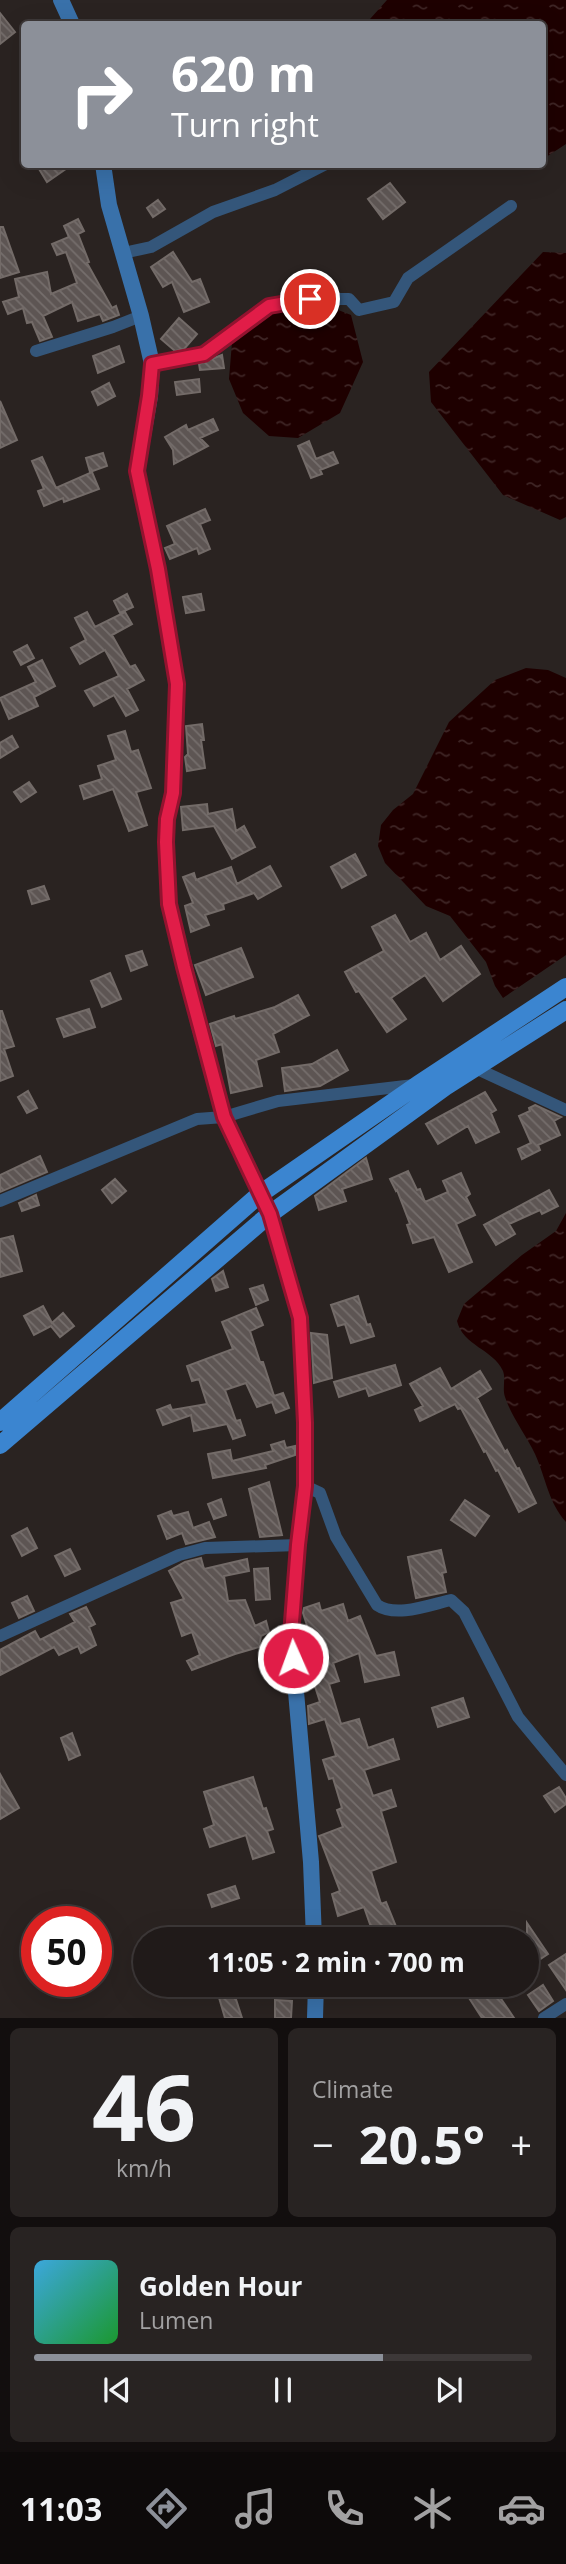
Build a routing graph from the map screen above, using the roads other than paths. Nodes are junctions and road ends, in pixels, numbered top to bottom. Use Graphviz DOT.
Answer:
graph roads {
  1 [pos="67,3"];
  2 [pos="71,21"];
  3 [pos="104,168"];
  4 [pos="318,168"];
  5 [pos="511,206"];
  6 [pos="122,253"];
  7 [pos="141,316"];
  8 [pos="36,351"];
  9 [pos="152,364"];
  10 [pos="566,987"];
  11 [pos="566,1010"];
  12 [pos="460,1057"];
  13 [pos="475,1069"];
  14 [pos="419,1084"];
  15 [pos="566,1110"];
  16 [pos="224,1117"];
  17 [pos="260,1195"];
  18 [pos="0,1201"];
  19 [pos="270,1214"];
  20 [pos="0,1422"];
  21 [pos="0,1445"];
  22 [pos="305,1486"];
  23 [pos="298,1545"];
  24 [pos="0,1636"];
  25 [pos="566,1775"];
  26 [pos="314,1927"];
  27 [pos="316,1997"];
  28 [pos="566,2004"];
  29 [pos="315,2018"];
  30 [pos="544,2018"];
  1 -- 2 [label="main road"];
  3 -- 6 [label="main road"];
  4 -- 6 [label="street"];
  5 -- 9 [label="street"];
  6 -- 7 [label="main road"];
  7 -- 8 [label="street"];
  7 -- 9 [label="main road"];
  9 -- 16 [label="main road"];
  10 -- 12 [label="main road"];
  11 -- 13 [label="main road"];
  12 -- 13 [label="street"];
  12 -- 14 [label="main road"];
  13 -- 15 [label="street"];
  13 -- 19 [label="main road"];
  14 -- 16 [label="street"];
  14 -- 17 [label="main road"];
  16 -- 17 [label="main road"];
  16 -- 18 [label="street"];
  17 -- 19 [label="main road"];
  17 -- 20 [label="main road"];
  19 -- 21 [label="main road"];
  19 -- 22 [label="main road"];
  22 -- 23 [label="main road"];
  22 -- 25 [label="street"];
  23 -- 24 [label="street"];
  23 -- 26 [label="main road"];
  27 -- 29 [label="main road"];
  28 -- 30 [label="street"];
}
